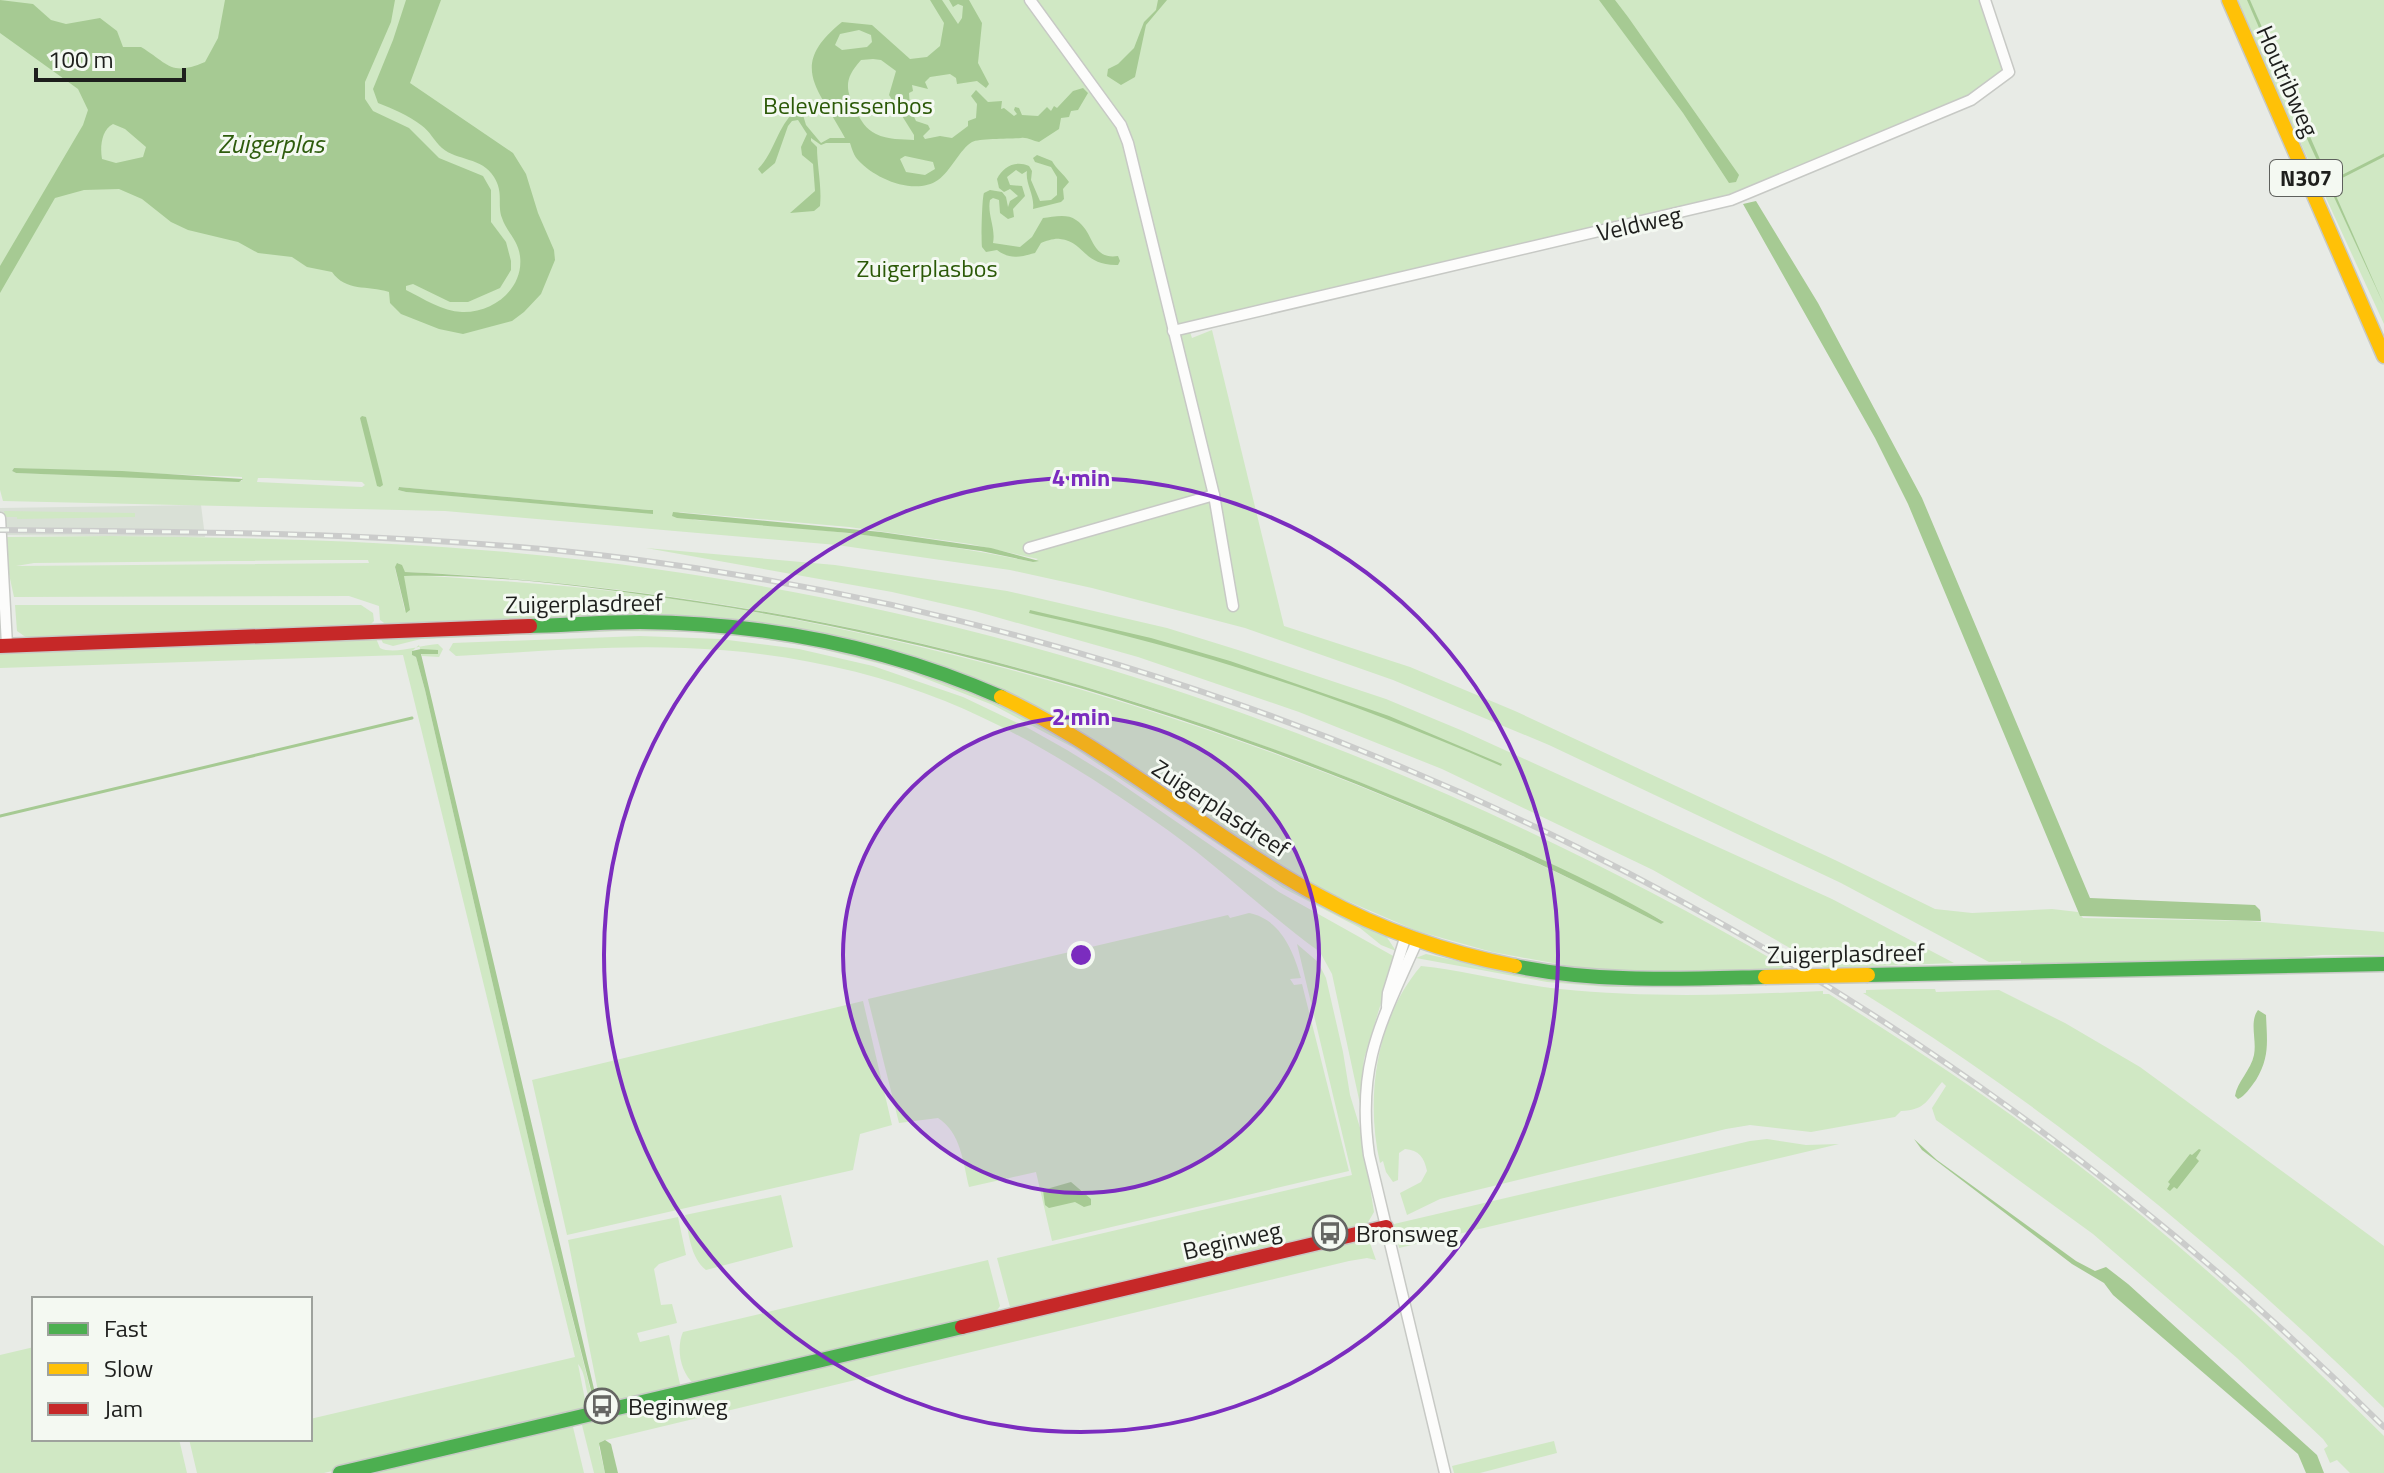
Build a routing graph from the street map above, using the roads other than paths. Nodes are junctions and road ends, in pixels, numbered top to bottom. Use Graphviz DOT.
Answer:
graph roads {
  1 [pos="1030,0"];
  2 [pos="1985,0"];
  3 [pos="2229,0"];
  4 [pos="1173,331"];
  5 [pos="2384,356"];
  6 [pos="1214,495"];
  7 [pos="0,518"];
  8 [pos="1029,548"];
  9 [pos="1233,606"];
  10 [pos="3,646"];
  11 [pos="1412,937"];
  12 [pos="2384,964"];
  13 [pos="1386,1227"];
  14 [pos="340,1473"];
  15 [pos="1445,1473"];
  1 -- 4 [label="street"];
  2 -- 4 [label="street, Veldweg"];
  3 -- 5 [label="main road, Houtribweg / N307"];
  4 -- 6 [label="street"];
  6 -- 8 [label="street"];
  6 -- 9 [label="street"];
  7 -- 10 [label="street"];
  10 -- 11 [label="main road, Zuigerplasdreef"];
  11 -- 12 [label="main road, Zuigerplasdreef, bridge"];
  11 -- 13 [label="street"];
  13 -- 14 [label="main road, Beginweg"];
  13 -- 15 [label="street"];
}
